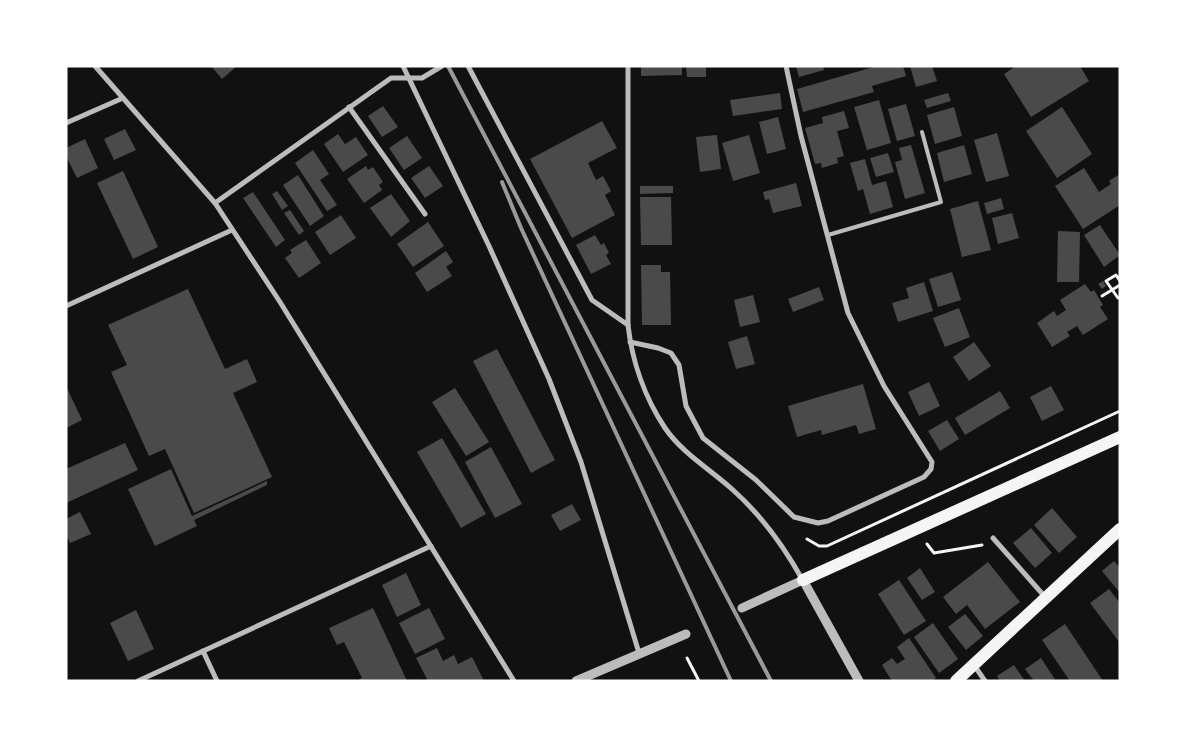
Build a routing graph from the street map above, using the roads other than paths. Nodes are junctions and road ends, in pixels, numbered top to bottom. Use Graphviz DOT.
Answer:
graph roads {
  1 [pos="95,66"];
  2 [pos="403,66"];
  3 [pos="442,66"];
  4 [pos="468,66"];
  5 [pos="628,66"];
  6 [pos="786,66"];
  7 [pos="409,78"];
  8 [pos="123,98"];
  9 [pos="349,107"];
  10 [pos="66,123"];
  11 [pos="922,132"];
  12 [pos="215,203"];
  13 [pos="425,214"];
  14 [pos="232,230"];
  15 [pos="828,235"];
  16 [pos="66,306"];
  17 [pos="628,325"];
  18 [pos="630,342"];
  19 [pos="1120,437"];
  20 [pos="1120,529"];
  21 [pos="993,538"];
  22 [pos="431,546"];
  23 [pos="803,580"];
  24 [pos="1046,598"];
  25 [pos="742,608"];
  26 [pos="686,634"];
  27 [pos="203,651"];
  28 [pos="639,653"];
  29 [pos="974,664"];
  30 [pos="138,681"];
  31 [pos="217,681"];
  32 [pos="514,681"];
  33 [pos="576,681"];
  34 [pos="859,681"];
  35 [pos="956,681"];
  36 [pos="985,681"];
  1 -- 8 [label="street"];
  2 -- 7 [label="street"];
  3 -- 7 [label="street"];
  4 -- 17 [label="street"];
  5 -- 17 [label="street"];
  6 -- 15 [label="street"];
  7 -- 9 [label="street"];
  7 -- 28 [label="street"];
  8 -- 10 [label="street"];
  8 -- 12 [label="street"];
  9 -- 12 [label="street"];
  9 -- 13 [label="street"];
  11 -- 15 [label="lane"];
  12 -- 14 [label="street"];
  14 -- 16 [label="street"];
  14 -- 22 [label="street"];
  15 -- 18 [label="street"];
  17 -- 18 [label="street"];
  18 -- 23 [label="street"];
  19 -- 23 [label="main road"];
  20 -- 24 [label="main road"];
  21 -- 24 [label="street"];
  22 -- 27 [label="street"];
  22 -- 32 [label="street"];
  23 -- 25 [label="street"];
  23 -- 34 [label="street"];
  24 -- 29 [label="main road"];
  26 -- 28 [label="street"];
  27 -- 30 [label="street"];
  27 -- 31 [label="street"];
  28 -- 33 [label="street"];
  29 -- 35 [label="main road"];
  29 -- 36 [label="street"];
}
